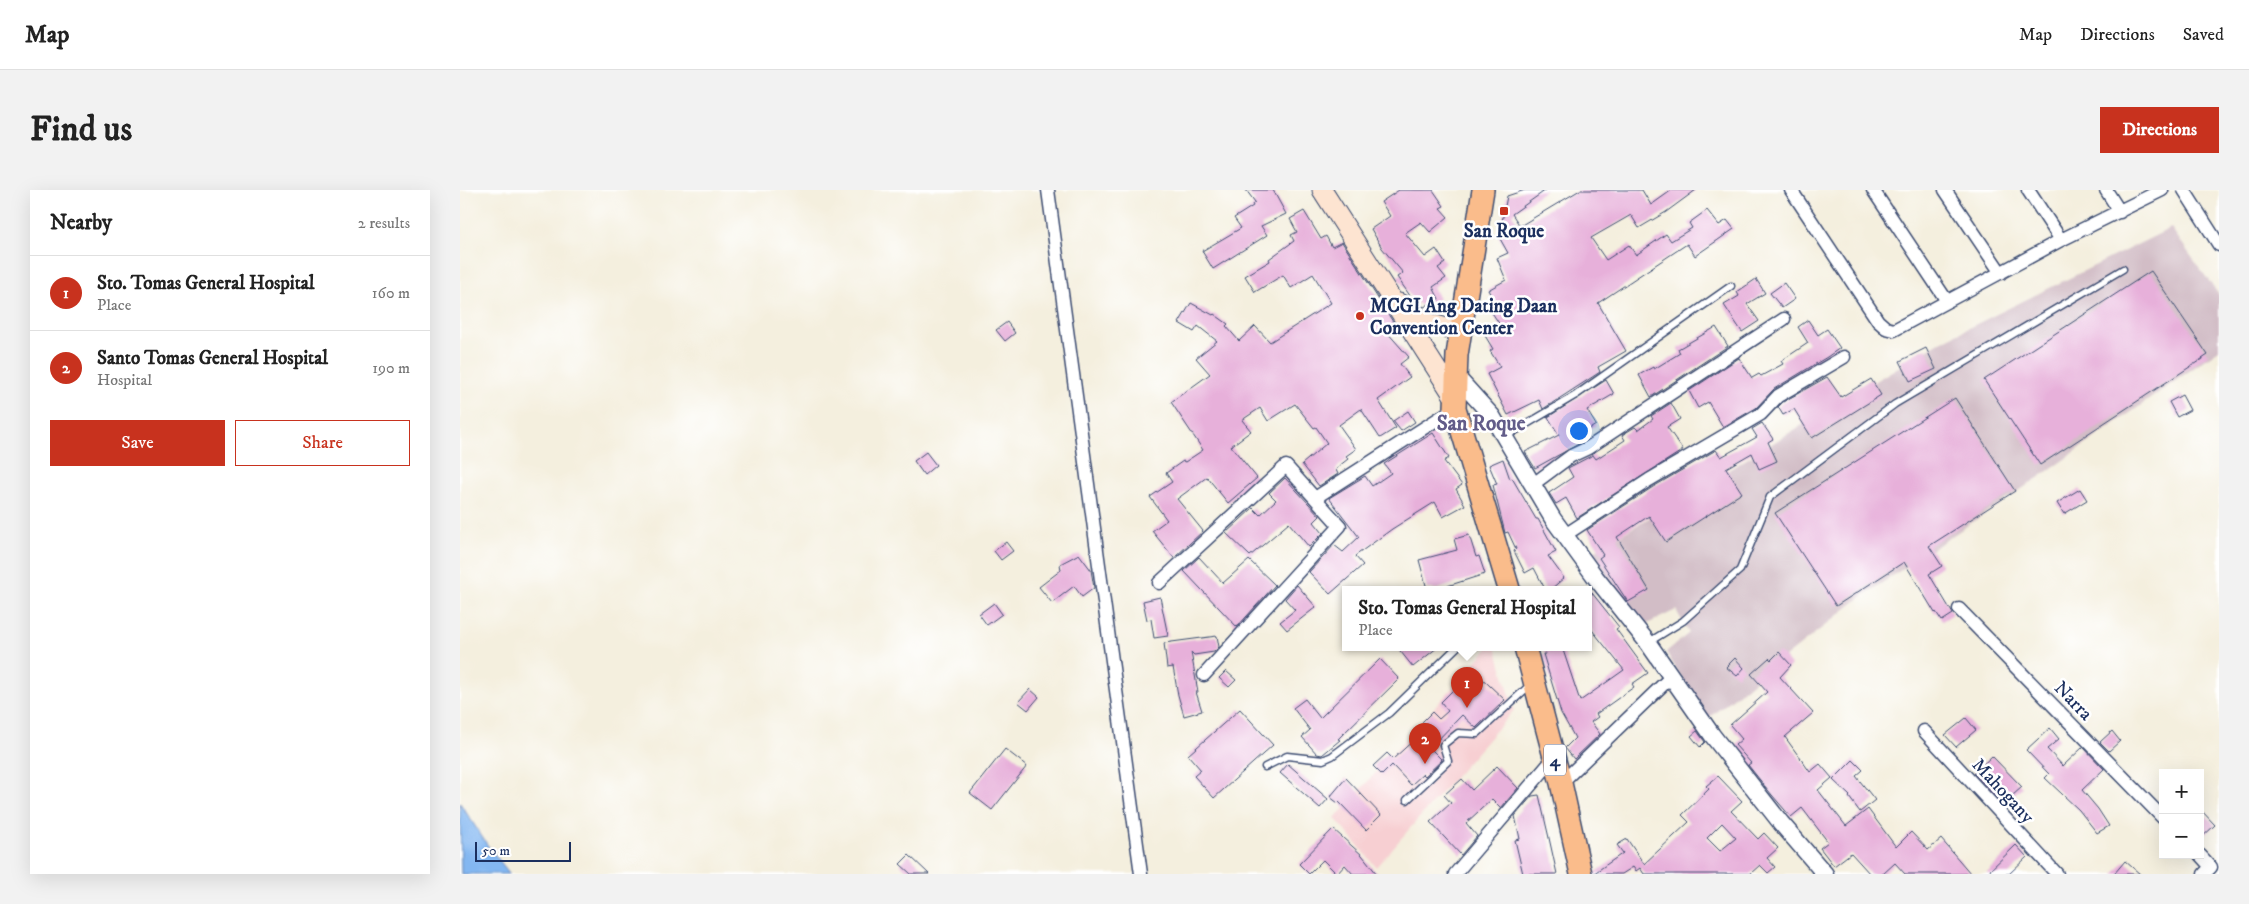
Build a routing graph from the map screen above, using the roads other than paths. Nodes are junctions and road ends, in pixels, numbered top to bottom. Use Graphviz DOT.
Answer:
graph roads {
  1 [pos="1048,190"];
  2 [pos="1322,190"];
  3 [pos="1483,190"];
  4 [pos="1791,190"];
  5 [pos="1873,190"];
  6 [pos="1945,190"];
  7 [pos="2028,190"];
  8 [pos="2106,190"];
  9 [pos="2162,190"];
  10 [pos="2184,190"];
  11 [pos="2120,212"];
  12 [pos="2061,240"];
  13 [pos="2219,244"];
  14 [pos="2123,269"];
  15 [pos="2001,273"];
  16 [pos="1731,286"];
  17 [pos="1391,298"];
  18 [pos="1947,301"];
  19 [pos="1784,319"];
  20 [pos="1460,332"];
  21 [pos="1844,357"];
  22 [pos="1455,374"];
  23 [pos="1455,403"];
  24 [pos="1504,438"];
  25 [pos="1532,485"];
  26 [pos="1315,498"];
  27 [pos="1565,535"];
  28 [pos="1159,583"];
  29 [pos="1508,586"];
  30 [pos="1959,609"];
  31 [pos="1648,642"];
  32 [pos="1453,651"];
  33 [pos="1526,651"];
  34 [pos="1204,675"];
  35 [pos="1671,677"];
  36 [pos="1533,682"];
  37 [pos="1924,731"];
  38 [pos="1554,758"];
  39 [pos="1265,767"];
  40 [pos="1561,783"];
  41 [pos="1407,800"];
  42 [pos="2159,814"];
  43 [pos="2204,859"];
  44 [pos="1141,874"];
  45 [pos="1455,874"];
  46 [pos="1581,874"];
  47 [pos="1825,874"];
  48 [pos="2057,874"];
  49 [pos="2204,874"];
  1 -- 44 [label="street"];
  2 -- 17 [label="main road"];
  3 -- 20 [label="highway"];
  4 -- 18 [label="street"];
  5 -- 18 [label="street"];
  6 -- 15 [label="street"];
  7 -- 12 [label="street"];
  8 -- 11 [label="street"];
  9 -- 11 [label="street"];
  10 -- 13 [label="street"];
  11 -- 12 [label="street"];
  12 -- 15 [label="street"];
  14 -- 31 [label="lane"];
  15 -- 18 [label="street"];
  16 -- 24 [label="lane"];
  17 -- 20 [label="main road"];
  17 -- 23 [label="main road"];
  19 -- 25 [label="street"];
  20 -- 22 [label="highway"];
  21 -- 27 [label="street"];
  22 -- 23 [label="highway"];
  22 -- 24 [label="street"];
  23 -- 26 [label="street"];
  23 -- 29 [label="highway"];
  24 -- 25 [label="street"];
  25 -- 27 [label="street"];
  26 -- 28 [label="street"];
  26 -- 34 [label="street"];
  27 -- 31 [label="street"];
  30 -- 42 [label="street, Narra"];
  31 -- 35 [label="street"];
  32 -- 39 [label="lane"];
  33 -- 36 [label="highway, 4"];
  35 -- 40 [label="street"];
  35 -- 47 [label="street"];
  36 -- 38 [label="highway, 4"];
  36 -- 41 [label="lane"];
  37 -- 48 [label="street, Mahogany"];
  38 -- 40 [label="highway, 4"];
  38 -- 45 [label="street"];
  40 -- 46 [label="highway, 4"];
  43 -- 49 [label="street"];
}
